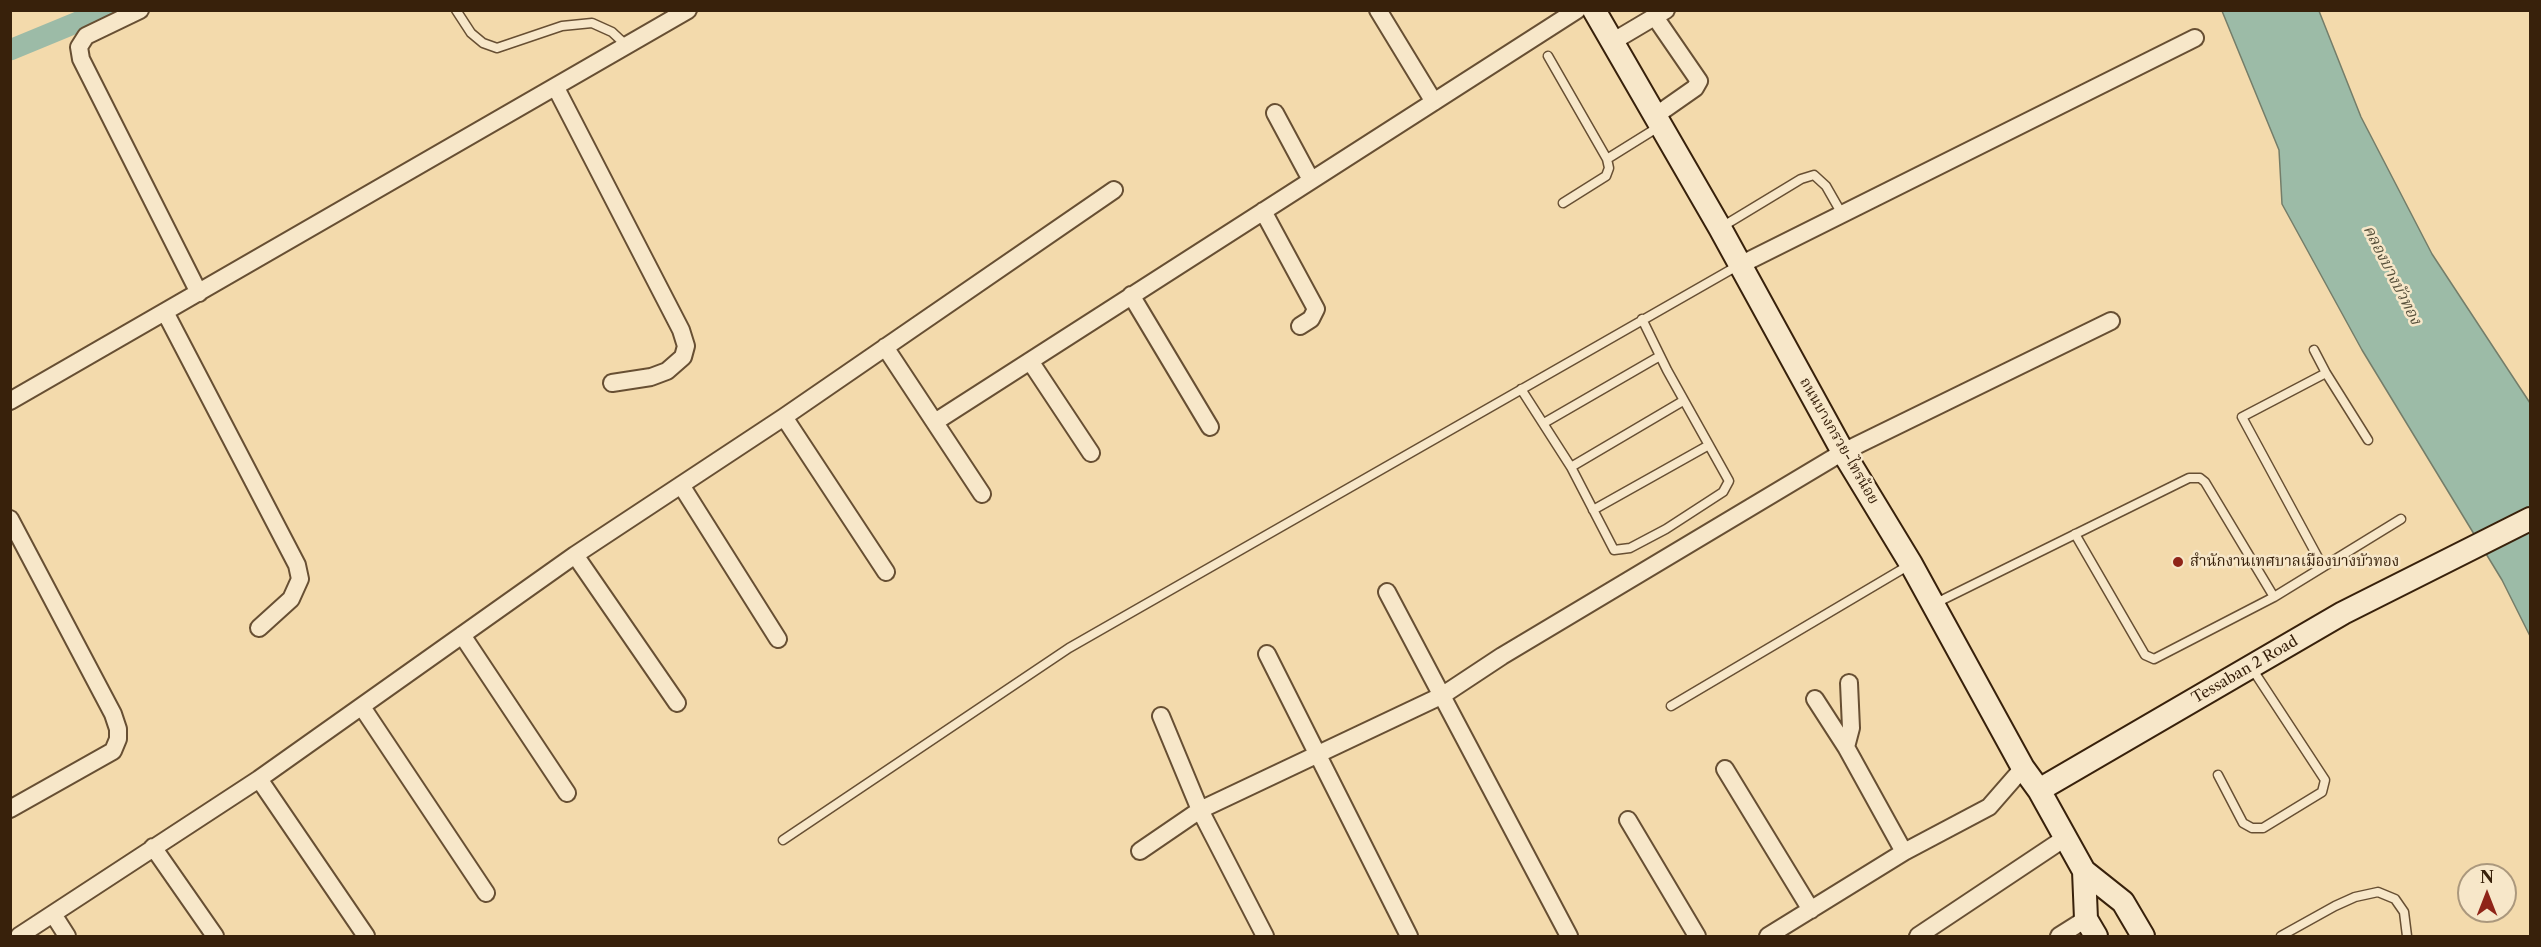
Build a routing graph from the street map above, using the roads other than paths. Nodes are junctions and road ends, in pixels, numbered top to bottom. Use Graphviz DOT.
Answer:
graph roads {
  1 [pos="140,10"];
  2 [pos="456,10"];
  3 [pos="688,10"];
  4 [pos="1378,10"];
  5 [pos="1577,10"];
  6 [pos="1594,10"];
  7 [pos="1661,14"];
  8 [pos="2195,38"];
  9 [pos="1612,42"];
  10 [pos="627,46"];
  11 [pos="1548,56"];
  12 [pos="556,88"];
  13 [pos="1434,102"];
  14 [pos="1275,113"];
  15 [pos="1657,121"];
  16 [pos="1607,159"];
  17 [pos="1311,180"];
  18 [pos="1114,190"];
  19 [pos="1563,203"];
  20 [pos="1263,211"];
  21 [pos="1842,214"];
  22 [pos="1720,228"];
  23 [pos="1740,265"];
  24 [pos="199,293"];
  25 [pos="1131,295"];
  26 [pos="165,312"];
  27 [pos="1642,319"];
  28 [pos="2111,321"];
  29 [pos="1300,326"];
  30 [pos="885,347"];
  31 [pos="2314,350"];
  32 [pos="1660,356"];
  33 [pos="1030,361"];
  34 [pos="2326,373"];
  35 [pos="612,384"];
  36 [pos="1521,389"];
  37 [pos="10,401"];
  38 [pos="1683,401"];
  39 [pos="784,417"];
  40 [pos="934,422"];
  41 [pos="1544,423"];
  42 [pos="1210,427"];
  43 [pos="2368,440"];
  44 [pos="1709,445"];
  45 [pos="1843,452"];
  46 [pos="1091,453"];
  47 [pos="1571,467"];
  48 [pos="681,485"];
  49 [pos="982,494"];
  50 [pos="1593,510"];
  51 [pos="10,519"];
  52 [pos="2401,519"];
  53 [pos="2530,519"];
  54 [pos="2075,534"];
  55 [pos="575,555"];
  56 [pos="1911,564"];
  57 [pos="2322,565"];
  58 [pos="886,572"];
  59 [pos="1387,592"];
  60 [pos="2274,597"];
  61 [pos="1934,605"];
  62 [pos="259,627"];
  63 [pos="462,635"];
  64 [pos="778,639"];
  65 [pos="1267,654"];
  66 [pos="2251,667"];
  67 [pos="1849,683"];
  68 [pos="1443,695"];
  69 [pos="1815,699"];
  70 [pos="677,703"];
  71 [pos="1671,706"];
  72 [pos="362,707"];
  73 [pos="1161,716"];
  74 [pos="1846,747"];
  75 [pos="1315,754"];
  76 [pos="2024,768"];
  77 [pos="1725,769"];
  78 [pos="2218,775"];
  79 [pos="259,779"];
  80 [pos="2039,790"];
  81 [pos="567,793"];
  82 [pos="10,809"];
  83 [pos="1200,810"];
  84 [pos="1628,820"];
  85 [pos="2065,838"];
  86 [pos="783,840"];
  87 [pos="153,847"];
  88 [pos="1140,851"];
  89 [pos="1904,852"];
  90 [pos="2084,871"];
  91 [pos="486,893"];
  92 [pos="1811,910"];
  93 [pos="53,914"];
  94 [pos="2091,928"];
  95 [pos="19,936"];
  96 [pos="68,936"];
  97 [pos="215,936"];
  98 [pos="366,936"];
  99 [pos="1265,936"];
  100 [pos="1409,936"];
  101 [pos="1569,936"];
  102 [pos="1696,936"];
  103 [pos="1768,936"];
  104 [pos="1919,936"];
  105 [pos="2059,936"];
  106 [pos="2143,936"];
  107 [pos="2282,936"];
  108 [pos="2407,936"];
  1 -- 24 [label="street"];
  2 -- 10 [label="lane"];
  3 -- 10 [label="street"];
  4 -- 13 [label="street"];
  5 -- 13 [label="street"];
  6 -- 9 [label="main road, ถนนบางกรวย-ไทรน้อย"];
  7 -- 9 [label="street"];
  7 -- 15 [label="street"];
  8 -- 21 [label="street"];
  9 -- 15 [label="main road, ถนนบางกรวย-ไทรน้อย"];
  10 -- 12 [label="street"];
  11 -- 16 [label="lane"];
  12 -- 24 [label="street"];
  12 -- 35 [label="street"];
  13 -- 17 [label="street"];
  14 -- 17 [label="street"];
  15 -- 16 [label="lane"];
  15 -- 22 [label="main road, ถนนบางกรวย-ไทรน้อย"];
  16 -- 19 [label="lane"];
  17 -- 20 [label="street"];
  18 -- 30 [label="street"];
  20 -- 25 [label="street"];
  20 -- 29 [label="street"];
  21 -- 22 [label="lane"];
  21 -- 23 [label="street"];
  22 -- 23 [label="main road, ถนนบางกรวย-ไทรน้อย"];
  23 -- 27 [label="lane"];
  23 -- 45 [label="main road, ถนนบางกรวย-ไทรน้อย"];
  24 -- 26 [label="street"];
  25 -- 33 [label="street"];
  25 -- 42 [label="street"];
  26 -- 37 [label="street"];
  26 -- 62 [label="street"];
  27 -- 32 [label="lane"];
  27 -- 36 [label="lane"];
  28 -- 45 [label="street"];
  30 -- 39 [label="street"];
  30 -- 40 [label="street"];
  31 -- 34 [label="lane"];
  32 -- 38 [label="lane"];
  32 -- 41 [label="lane"];
  33 -- 40 [label="street"];
  33 -- 46 [label="street"];
  34 -- 43 [label="lane"];
  34 -- 57 [label="lane"];
  36 -- 41 [label="lane"];
  36 -- 86 [label="lane"];
  38 -- 44 [label="lane"];
  38 -- 47 [label="lane"];
  39 -- 48 [label="street"];
  39 -- 58 [label="street"];
  40 -- 49 [label="street"];
  41 -- 47 [label="lane"];
  44 -- 50 [label="lane"];
  44 -- 50 [label="lane"];
  45 -- 56 [label="main road, ถนนบางกรวย-ไทรน้อย"];
  45 -- 68 [label="street"];
  47 -- 50 [label="lane"];
  48 -- 55 [label="street"];
  48 -- 64 [label="street"];
  51 -- 82 [label="street"];
  52 -- 57 [label="lane"];
  53 -- 66 [label="main road, Tessaban 2 Road"];
  54 -- 60 [label="lane"];
  54 -- 60 [label="lane"];
  54 -- 61 [label="lane"];
  55 -- 63 [label="street"];
  55 -- 70 [label="street"];
  56 -- 61 [label="main road, ถนนบางกรวย-ไทรน้อย"];
  56 -- 71 [label="lane"];
  57 -- 60 [label="lane"];
  59 -- 68 [label="street"];
  61 -- 76 [label="main road, ถนนบางกรวย-ไทรน้อย"];
  63 -- 72 [label="street"];
  63 -- 81 [label="street"];
  65 -- 75 [label="street"];
  66 -- 78 [label="lane"];
  66 -- 80 [label="main road, Tessaban 2 Road"];
  67 -- 74 [label="street"];
  68 -- 75 [label="street"];
  68 -- 101 [label="street"];
  69 -- 74 [label="street"];
  72 -- 79 [label="street"];
  72 -- 91 [label="street"];
  73 -- 83 [label="street"];
  74 -- 89 [label="street"];
  75 -- 83 [label="street"];
  75 -- 100 [label="street"];
  76 -- 80 [label="main road, ถนนบางกรวย-ไทรน้อย"];
  76 -- 89 [label="street"];
  77 -- 92 [label="street"];
  79 -- 87 [label="street"];
  79 -- 98 [label="street"];
  80 -- 85 [label="main road, ถนนบางกรวย-ไทรน้อย"];
  83 -- 88 [label="street"];
  83 -- 99 [label="street"];
  84 -- 102 [label="street"];
  85 -- 90 [label="main road, ถนนบางกรวย-ไทรน้อย"];
  85 -- 104 [label="street"];
  87 -- 93 [label="street"];
  87 -- 97 [label="street"];
  89 -- 92 [label="street"];
  90 -- 94 [label="main road, ถนนบางกรวย-ไทรน้อย"];
  90 -- 106 [label="main road, ถนนบางกรวย-ไทรน้อย"];
  92 -- 103 [label="street"];
  93 -- 95 [label="street"];
  93 -- 96 [label="street"];
  94 -- 105 [label="street"];
  107 -- 108 [label="lane"];
}
